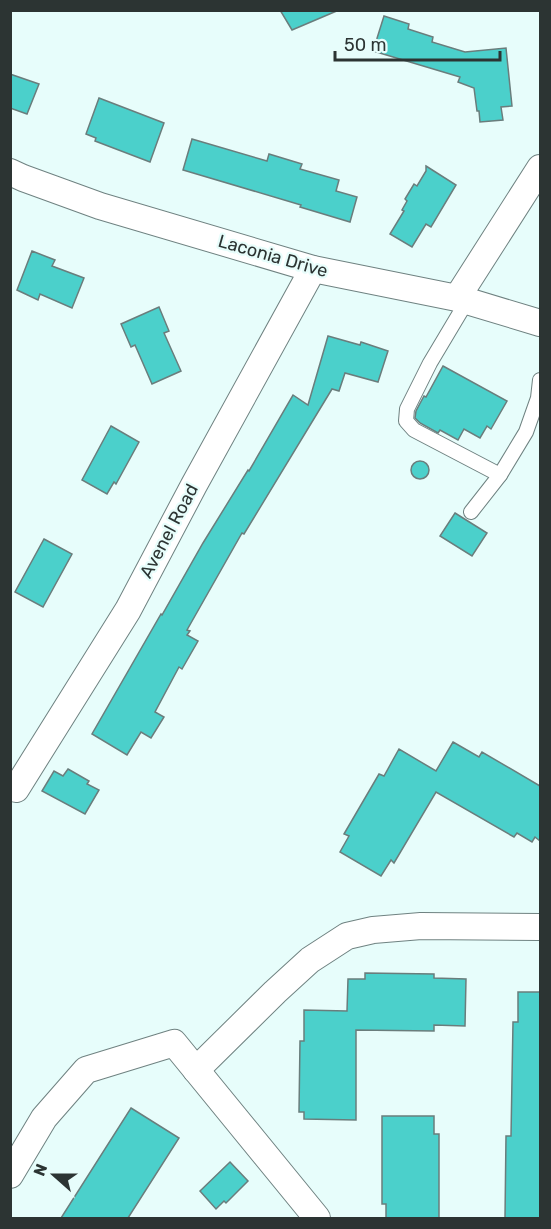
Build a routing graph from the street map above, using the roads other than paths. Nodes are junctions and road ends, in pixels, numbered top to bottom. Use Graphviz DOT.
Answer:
graph roads {
  1 [pos="540,168"];
  2 [pos="10,172"];
  3 [pos="313,269"];
  4 [pos="462,300"];
  5 [pos="540,322"];
  6 [pos="540,380"];
  7 [pos="500,475"];
  8 [pos="471,512"];
  9 [pos="16,789"];
  10 [pos="540,927"];
  11 [pos="196,1070"];
  12 [pos="10,1175"];
  13 [pos="317,1218"];
  1 -- 4 [label="street"];
  2 -- 3 [label="street, Laconia Drive"];
  3 -- 4 [label="street, Laconia Drive"];
  3 -- 9 [label="street, Avenel Road"];
  4 -- 5 [label="street, Laconia Drive"];
  4 -- 7 [label="lane"];
  6 -- 7 [label="lane"];
  7 -- 8 [label="lane"];
  10 -- 11 [label="street"];
  11 -- 12 [label="street"];
  11 -- 13 [label="street"];
}
